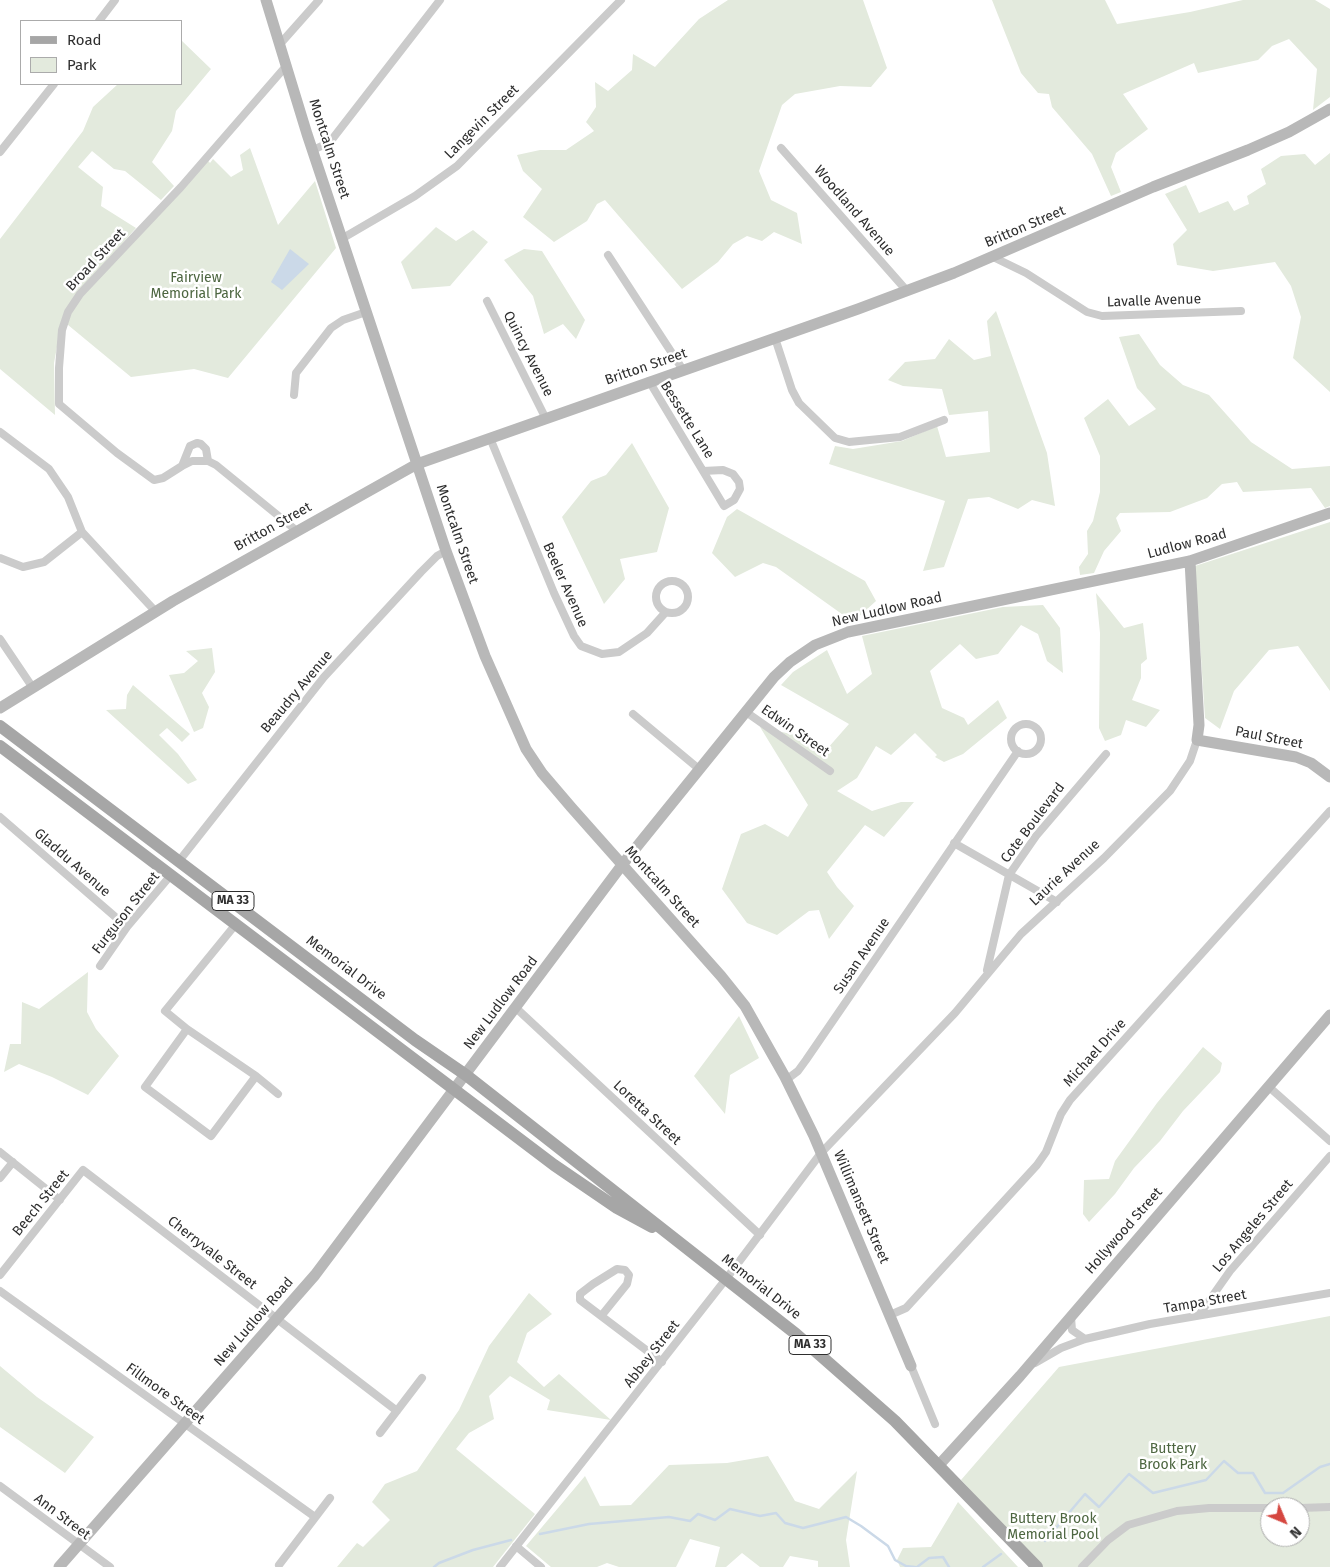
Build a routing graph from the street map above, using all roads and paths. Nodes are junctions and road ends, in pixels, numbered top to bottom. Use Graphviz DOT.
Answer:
graph roads {
  1 [pos="114,0"];
  2 [pos="266,0"];
  3 [pos="319,0"];
  4 [pos="440,0"];
  5 [pos="621,0"];
  6 [pos="100,20"];
  7 [pos="280,44"];
  8 [pos="287,64"];
  9 [pos="53,85"];
  10 [pos="1330,109"];
  11 [pos="782,148"];
  12 [pos="313,150"];
  13 [pos="0,152"];
  14 [pos="342,238"];
  15 [pos="608,255"];
  16 [pos="993,257"];
  17 [pos="907,291"];
  18 [pos="487,301"];
  19 [pos="366,312"];
  20 [pos="1241,312"];
  21 [pos="775,338"];
  22 [pos="683,370"];
  23 [pos="648,382"];
  24 [pos="294,395"];
  25 [pos="546,419"];
  26 [pos="944,420"];
  27 [pos="0,432"];
  28 [pos="490,438"];
  29 [pos="208,461"];
  30 [pos="417,464"];
  31 [pos="182,466"];
  32 [pos="703,471"];
  33 [pos="1330,513"];
  34 [pos="296,531"];
  35 [pos="82,532"];
  36 [pos="446,551"];
  37 [pos="0,558"];
  38 [pos="1190,561"];
  39 [pos="1049,591"];
  40 [pos="156,612"];
  41 [pos="665,613"];
  42 [pos="0,639"];
  43 [pos="33,688"];
  44 [pos="0,708"];
  45 [pos="746,712"];
  46 [pos="633,714"];
  47 [pos="0,726"];
  48 [pos="1198,740"];
  49 [pos="0,746"];
  50 [pos="1018,751"];
  51 [pos="1106,754"];
  52 [pos="699,769"];
  53 [pos="830,771"];
  54 [pos="1330,777"];
  55 [pos="1330,811"];
  56 [pos="0,817"];
  57 [pos="954,843"];
  58 [pos="179,861"];
  59 [pos="622,865"];
  60 [pos="171,875"];
  61 [pos="1009,875"];
  62 [pos="1057,902"];
  63 [pos="236,924"];
  64 [pos="127,927"];
  65 [pos="100,966"];
  66 [pos="986,975"];
  67 [pos="516,1008"];
  68 [pos="746,1008"];
  69 [pos="1330,1015"];
  70 [pos="186,1029"];
  71 [pos="466,1075"];
  72 [pos="256,1076"];
  73 [pos="786,1080"];
  74 [pos="1269,1087"];
  75 [pos="455,1089"];
  76 [pos="278,1094"];
  77 [pos="1330,1141"];
  78 [pos="0,1152"];
  79 [pos="821,1154"];
  80 [pos="1330,1156"];
  81 [pos="13,1162"];
  82 [pos="83,1170"];
  83 [pos="0,1178"];
  84 [pos="60,1200"];
  85 [pos="760,1235"];
  86 [pos="673,1236"];
  87 [pos="0,1275"];
  88 [pos="726,1279"];
  89 [pos="0,1291"];
  90 [pos="1330,1293"];
  91 [pos="890,1315"];
  92 [pos="1071,1315"];
  93 [pos="1199,1315"];
  94 [pos="602,1316"];
  95 [pos="277,1319"];
  96 [pos="1085,1339"];
  97 [pos="662,1362"];
  98 [pos="911,1366"];
  99 [pos="1020,1376"];
  100 [pos="422,1378"];
  101 [pos="397,1411"];
  102 [pos="185,1424"];
  103 [pos="935,1424"];
  104 [pos="380,1432"];
  105 [pos="939,1465"];
  106 [pos="0,1486"];
  107 [pos="330,1498"];
  108 [pos="1330,1507"];
  109 [pos="1260,1508"];
  110 [pos="1310,1508"];
  111 [pos="315,1517"];
  112 [pos="78,1545"];
  113 [pos="516,1546"];
  114 [pos="279,1565"];
  115 [pos="59,1567"];
  116 [pos="110,1567"];
  117 [pos="500,1567"];
  118 [pos="541,1567"];
  119 [pos="1037,1567"];
  120 [pos="1082,1567"];
  1 -- 6 [label="street"];
  2 -- 7 [label="street, Montcalm Street"];
  3 -- 7 [label="street"];
  4 -- 12 [label="street"];
  5 -- 14 [label="street, Langevin Street"];
  7 -- 8 [label="street, Montcalm Street"];
  8 -- 12 [label="street, Montcalm Street"];
  8 -- 31 [label="street, Broad Street"];
  9 -- 13 [label="street"];
  10 -- 16 [label="street, Britton Street"];
  11 -- 17 [label="street, Woodland Avenue"];
  12 -- 14 [label="street, Montcalm Street"];
  14 -- 19 [label="street, Montcalm Street"];
  15 -- 22 [label="street"];
  16 -- 17 [label="street, Britton Street"];
  16 -- 20 [label="street, Lavalle Avenue"];
  17 -- 21 [label="street, Britton Street"];
  18 -- 25 [label="street, Quincy Avenue"];
  19 -- 24 [label="street"];
  19 -- 30 [label="street, Montcalm Street"];
  21 -- 22 [label="street, Britton Street"];
  21 -- 26 [label="street"];
  22 -- 23 [label="street, Britton Street"];
  23 -- 25 [label="street, Britton Street"];
  23 -- 32 [label="street, Bessette Lane"];
  25 -- 28 [label="street, Britton Street"];
  27 -- 35 [label="street"];
  28 -- 30 [label="street, Britton Street"];
  28 -- 41 [label="street, Beeler Avenue"];
  29 -- 31 [label="street"];
  29 -- 31 [label="street"];
  29 -- 34 [label="street"];
  30 -- 34 [label="street, Britton Street"];
  30 -- 36 [label="street, Montcalm Street"];
  32 -- 32 [label="street, Bessette Lane"];
  33 -- 38 [label="street, Ludlow Road"];
  34 -- 40 [label="street, Britton Street"];
  35 -- 37 [label="street"];
  35 -- 40 [label="street"];
  36 -- 58 [label="street, Beaudry Avenue"];
  36 -- 59 [label="street, Montcalm Street"];
  38 -- 39 [label="street, Ludlow Road"];
  38 -- 48 [label="street, Laurie Avenue"];
  39 -- 45 [label="street, New Ludlow Road"];
  40 -- 43 [label="street, Britton Street"];
  41 -- 41 [label="street, Beeler Avenue"];
  42 -- 43 [label="street"];
  43 -- 44 [label="street, Britton Street"];
  45 -- 52 [label="street, New Ludlow Road"];
  45 -- 53 [label="street, Edwin Street"];
  46 -- 52 [label="street"];
  47 -- 58 [label="main road, Memorial Drive / MA 33"];
  48 -- 54 [label="street, Paul Street"];
  48 -- 62 [label="street, Laurie Avenue"];
  49 -- 60 [label="main road, Memorial Drive / MA 33"];
  50 -- 57 [label="street, Susan Avenue"];
  51 -- 61 [label="street, Cote Boulevard"];
  52 -- 59 [label="street, New Ludlow Road"];
  55 -- 91 [label="street, Michael Drive"];
  56 -- 64 [label="street, Gladdu Avenue"];
  57 -- 61 [label="street"];
  57 -- 73 [label="street, Susan Avenue"];
  58 -- 71 [label="main road, Memorial Drive / MA 33"];
  59 -- 67 [label="street, New Ludlow Road"];
  59 -- 68 [label="street, Montcalm Street"];
  60 -- 63 [label="main road, Memorial Drive / MA 33"];
  60 -- 64 [label="street, Furguson Street"];
  61 -- 62 [label="street"];
  61 -- 66 [label="street, Cote Boulevard"];
  62 -- 66 [label="street, Laurie Avenue"];
  63 -- 70 [label="street"];
  63 -- 75 [label="main road, Memorial Drive / MA 33"];
  64 -- 65 [label="street, Furguson Street"];
  66 -- 79 [label="street, Laurie Avenue"];
  67 -- 71 [label="street, New Ludlow Road"];
  67 -- 85 [label="street, Loretta Street"];
  68 -- 73 [label="street, Willimansett Street"];
  69 -- 74 [label="street, Hollywood Street"];
  70 -- 72 [label="street"];
  70 -- 72 [label="street"];
  71 -- 75 [label="street, New Ludlow Road"];
  71 -- 86 [label="main road, Memorial Drive / MA 33"];
  72 -- 76 [label="street"];
  73 -- 79 [label="street, Willimansett Street"];
  74 -- 77 [label="street"];
  74 -- 92 [label="street, Hollywood Street"];
  75 -- 86 [label="main road, Memorial Drive / MA 33"];
  75 -- 95 [label="street, New Ludlow Road"];
  78 -- 81 [label="street"];
  79 -- 85 [label="street, Abbey Street"];
  79 -- 91 [label="street, Willimansett Street"];
  80 -- 93 [label="street, Los Angeles Street"];
  81 -- 83 [label="street"];
  81 -- 84 [label="street"];
  82 -- 84 [label="street, Beech Street"];
  82 -- 95 [label="street, Cherryvale Street"];
  84 -- 87 [label="street, Beech Street"];
  85 -- 88 [label="street, Abbey Street"];
  86 -- 88 [label="main road, Memorial Drive / MA 33"];
  88 -- 97 [label="street, Abbey Street"];
  88 -- 105 [label="main road, Memorial Drive / MA 33"];
  89 -- 102 [label="street, Fillmore Street"];
  90 -- 93 [label="street, Tampa Street"];
  91 -- 98 [label="street, Willimansett Street"];
  92 -- 96 [label="street"];
  92 -- 99 [label="street, Hollywood Street"];
  93 -- 96 [label="street, Tampa Street"];
  94 -- 94 [label="street"];
  94 -- 97 [label="street"];
  95 -- 101 [label="street, Cherryvale Street"];
  95 -- 102 [label="street, New Ludlow Road"];
  96 -- 99 [label="street, Tampa Street"];
  97 -- 113 [label="street, Abbey Street"];
  98 -- 103 [label="street, Willimansett Street"];
  99 -- 105 [label="street, Hollywood Street"];
  100 -- 101 [label="street"];
  101 -- 104 [label="street"];
  102 -- 111 [label="street, Fillmore Street"];
  102 -- 112 [label="street, New Ludlow Road"];
  105 -- 119 [label="main road, MA 33"];
  106 -- 112 [label="street, Ann Street"];
  107 -- 111 [label="street"];
  108 -- 110 [label="street"];
  109 -- 120 [label="street"];
  111 -- 114 [label="street"];
  112 -- 115 [label="street, New Ludlow Road"];
  112 -- 116 [label="street, Ann Street"];
  113 -- 117 [label="street, Abbey Street"];
  113 -- 118 [label="street"];
}
